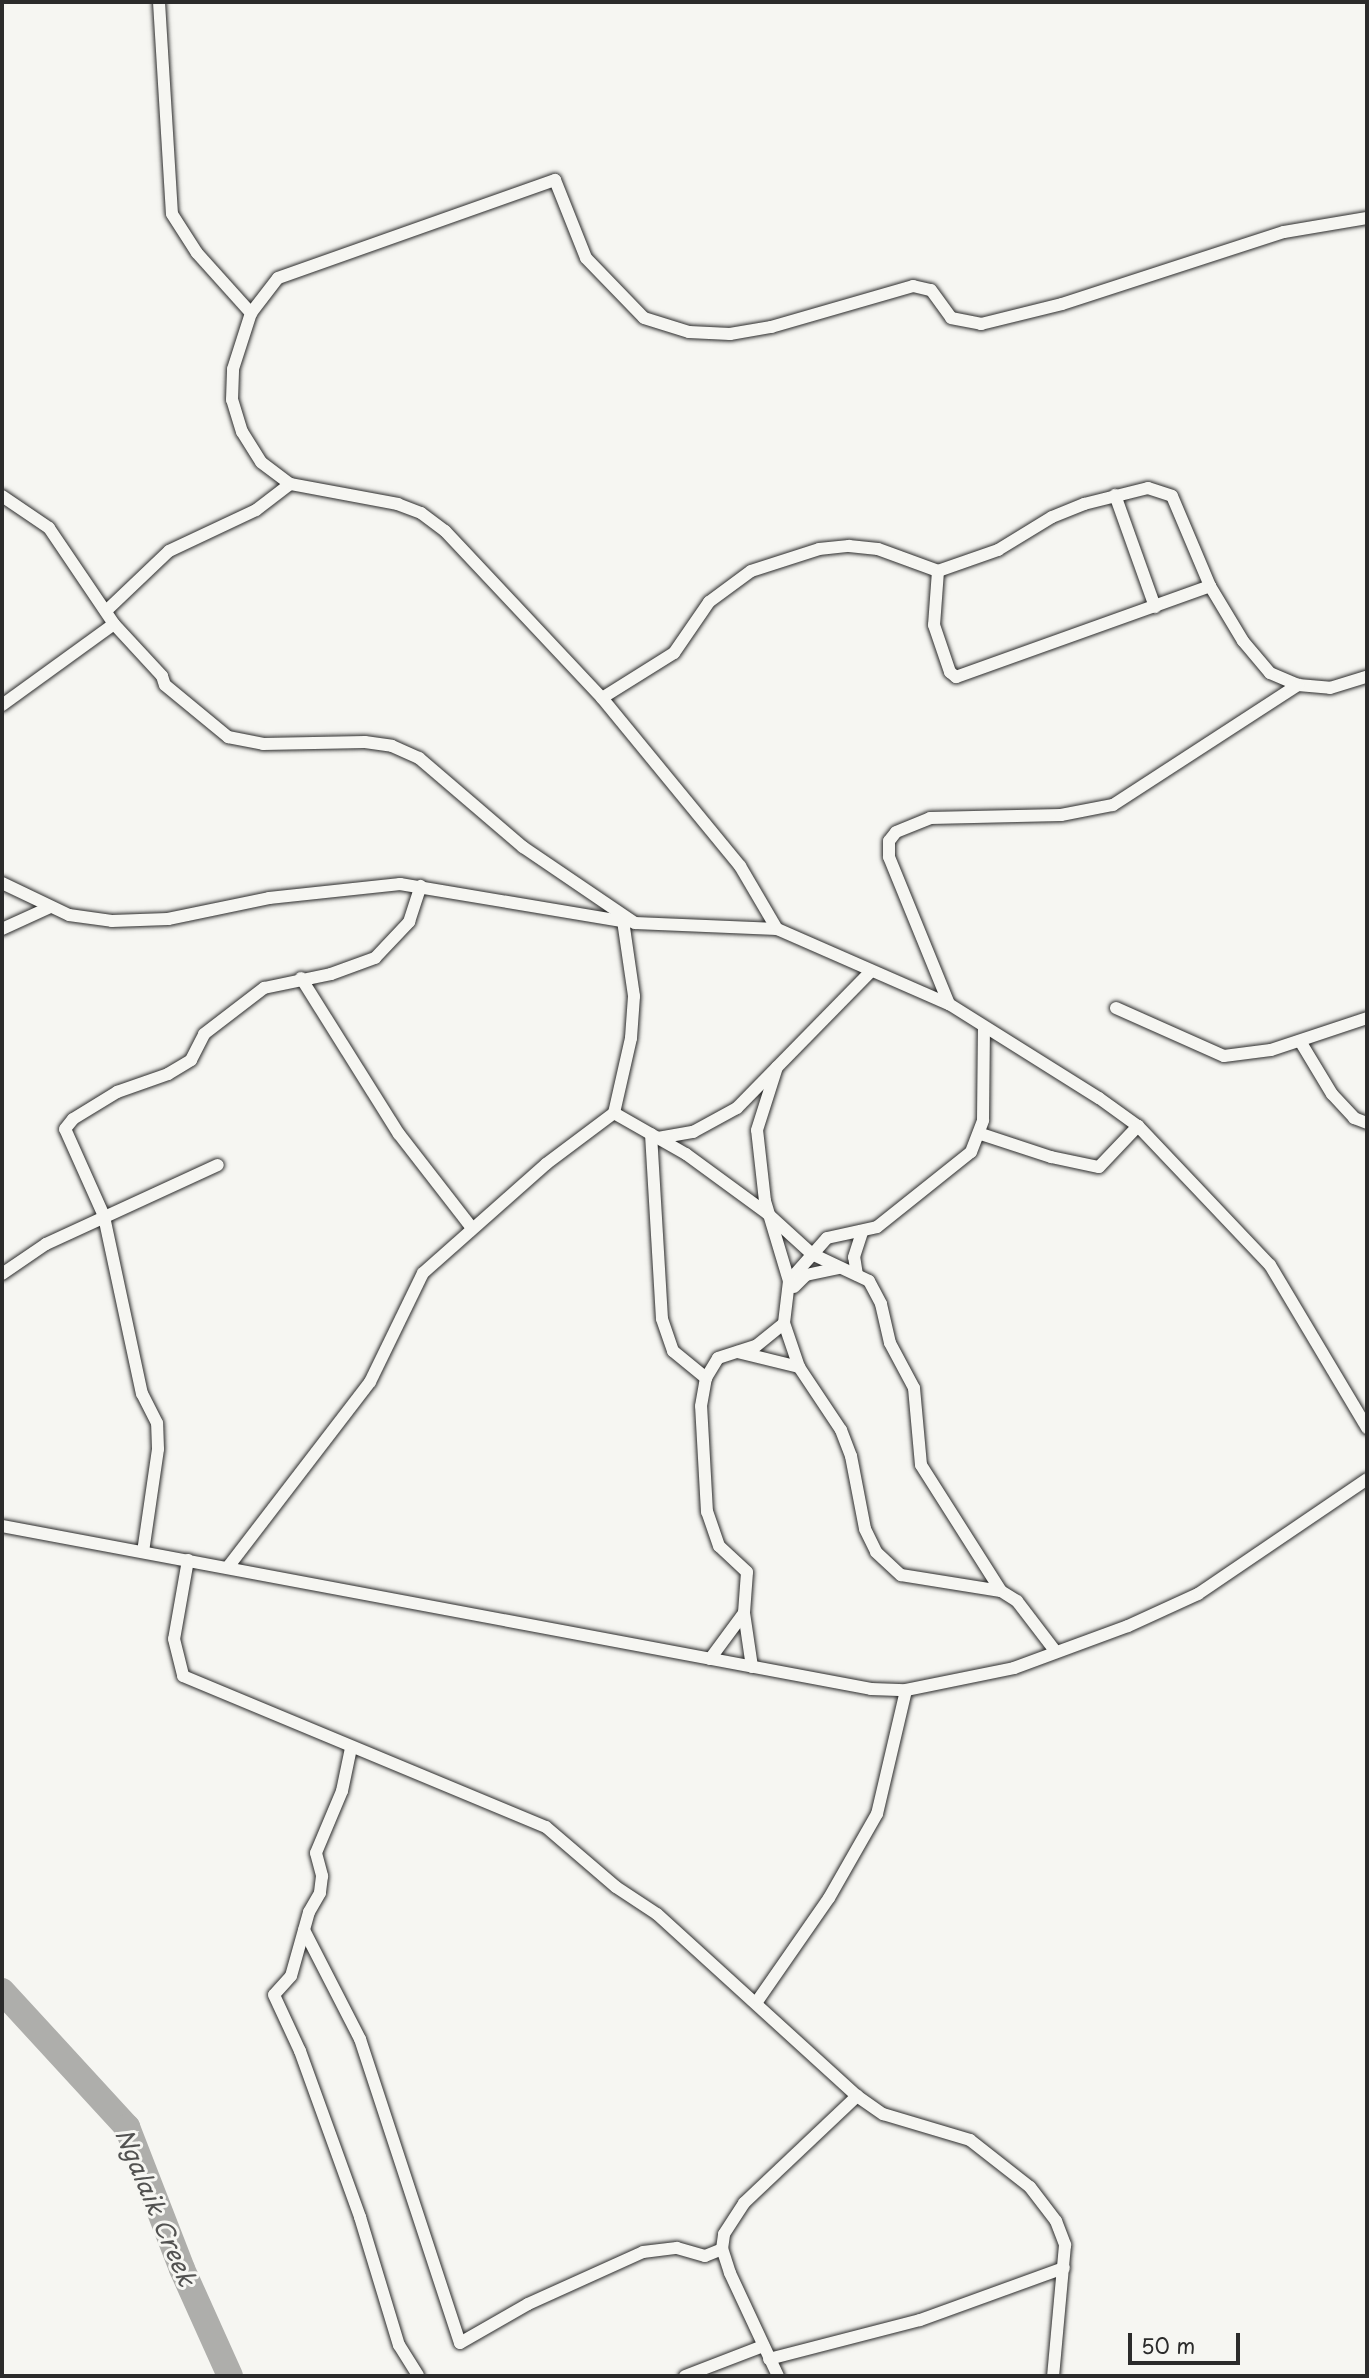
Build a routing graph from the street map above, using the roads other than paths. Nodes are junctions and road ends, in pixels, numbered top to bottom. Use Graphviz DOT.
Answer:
graph roads {
  1 [pos="159,2"];
  2 [pos="1367,218"];
  3 [pos="251,313"];
  4 [pos="290,484"];
  5 [pos="1115,495"];
  6 [pos="2,496"];
  7 [pos="938,571"];
  8 [pos="1210,586"];
  9 [pos="1155,607"];
  10 [pos="106,611"];
  11 [pos="114,624"];
  12 [pos="1367,677"];
  13 [pos="1298,685"];
  14 [pos="602,698"];
  15 [pos="2,705"];
  16 [pos="2,883"];
  17 [pos="421,886"];
  18 [pos="48,908"];
  19 [pos="629,922"];
  20 [pos="2,929"];
  21 [pos="777,929"];
  22 [pos="869,973"];
  23 [pos="301,978"];
  24 [pos="949,1004"];
  25 [pos="1115,1008"];
  26 [pos="1367,1018"];
  27 [pos="984,1028"];
  28 [pos="1300,1041"];
  29 [pos="777,1067"];
  30 [pos="614,1113"];
  31 [pos="1367,1123"];
  32 [pos="1138,1126"];
  33 [pos="981,1134"];
  34 [pos="655,1136"];
  35 [pos="218,1165"];
  36 [pos="768,1214"];
  37 [pos="103,1216"];
  38 [pos="472,1228"];
  39 [pos="862,1233"];
  40 [pos="812,1254"];
  41 [pos="840,1268"];
  42 [pos="2,1273"];
  43 [pos="857,1275"];
  44 [pos="789,1281"];
  45 [pos="788,1296"];
  46 [pos="784,1323"];
  47 [pos="737,1352"];
  48 [pos="799,1367"];
  49 [pos="706,1378"];
  50 [pos="1367,1428"];
  51 [pos="1367,1479"];
  52 [pos="2,1526"];
  53 [pos="144,1552"];
  54 [pos="188,1560"];
  55 [pos="228,1567"];
  56 [pos="1001,1591"];
  57 [pos="744,1613"];
  58 [pos="1056,1652"];
  59 [pos="709,1659"];
  60 [pos="752,1667"];
  61 [pos="906,1690"];
  62 [pos="351,1748"];
  63 [pos="304,1930"];
  64 [pos="756,2003"];
  65 [pos="857,2096"];
  66 [pos="722,2249"];
  67 [pos="1064,2268"];
  68 [pos="763,2346"];
  69 [pos="769,2359"];
  70 [pos="418,2376"];
  71 [pos="685,2376"];
  72 [pos="778,2376"];
  73 [pos="1053,2376"];
  1 -- 3 [label="street"];
  2 -- 3 [label="street"];
  3 -- 4 [label="street"];
  4 -- 10 [label="street"];
  4 -- 14 [label="street"];
  5 -- 7 [label="street"];
  5 -- 8 [label="street"];
  5 -- 9 [label="street"];
  6 -- 10 [label="street"];
  7 -- 9 [label="street"];
  7 -- 14 [label="street"];
  8 -- 9 [label="street"];
  8 -- 13 [label="street"];
  10 -- 11 [label="street"];
  11 -- 15 [label="street"];
  11 -- 19 [label="street"];
  12 -- 13 [label="street"];
  13 -- 24 [label="street"];
  14 -- 21 [label="street"];
  16 -- 18 [label="street"];
  17 -- 18 [label="street"];
  17 -- 19 [label="street"];
  17 -- 23 [label="street"];
  18 -- 20 [label="street"];
  19 -- 21 [label="street"];
  19 -- 30 [label="street"];
  21 -- 22 [label="street"];
  22 -- 24 [label="street"];
  22 -- 29 [label="street"];
  23 -- 37 [label="street"];
  23 -- 38 [label="street"];
  24 -- 27 [label="street"];
  25 -- 28 [label="street"];
  26 -- 28 [label="street"];
  27 -- 32 [label="street"];
  27 -- 33 [label="street"];
  28 -- 31 [label="street"];
  29 -- 34 [label="street"];
  29 -- 36 [label="street"];
  30 -- 34 [label="street"];
  30 -- 38 [label="street"];
  32 -- 33 [label="street"];
  32 -- 50 [label="street"];
  33 -- 39 [label="street"];
  34 -- 36 [label="street"];
  34 -- 49 [label="street"];
  35 -- 37 [label="street"];
  36 -- 40 [label="street"];
  36 -- 44 [label="street"];
  37 -- 42 [label="street"];
  37 -- 53 [label="street"];
  38 -- 55 [label="street"];
  39 -- 40 [label="street"];
  39 -- 43 [label="street"];
  40 -- 41 [label="street"];
  40 -- 44 [label="street"];
  41 -- 43 [label="street"];
  41 -- 45 [label="street"];
  43 -- 56 [label="street"];
  44 -- 45 [label="street"];
  45 -- 46 [label="street"];
  46 -- 47 [label="street"];
  46 -- 48 [label="street"];
  47 -- 48 [label="street"];
  47 -- 49 [label="street"];
  48 -- 56 [label="street"];
  49 -- 57 [label="street"];
  51 -- 58 [label="street"];
  52 -- 53 [label="street"];
  53 -- 54 [label="street"];
  54 -- 55 [label="street"];
  54 -- 62 [label="street"];
  55 -- 59 [label="street"];
  56 -- 58 [label="street"];
  57 -- 59 [label="street"];
  57 -- 60 [label="street"];
  58 -- 61 [label="street"];
  59 -- 60 [label="street"];
  60 -- 61 [label="street"];
  61 -- 64 [label="street"];
  62 -- 63 [label="street"];
  62 -- 64 [label="street"];
  63 -- 66 [label="street"];
  63 -- 70 [label="street"];
  64 -- 65 [label="street"];
  65 -- 66 [label="street"];
  65 -- 67 [label="street"];
  66 -- 68 [label="street"];
  67 -- 69 [label="street"];
  67 -- 73 [label="street"];
  68 -- 69 [label="street"];
  68 -- 71 [label="street"];
  69 -- 72 [label="street"];
}
